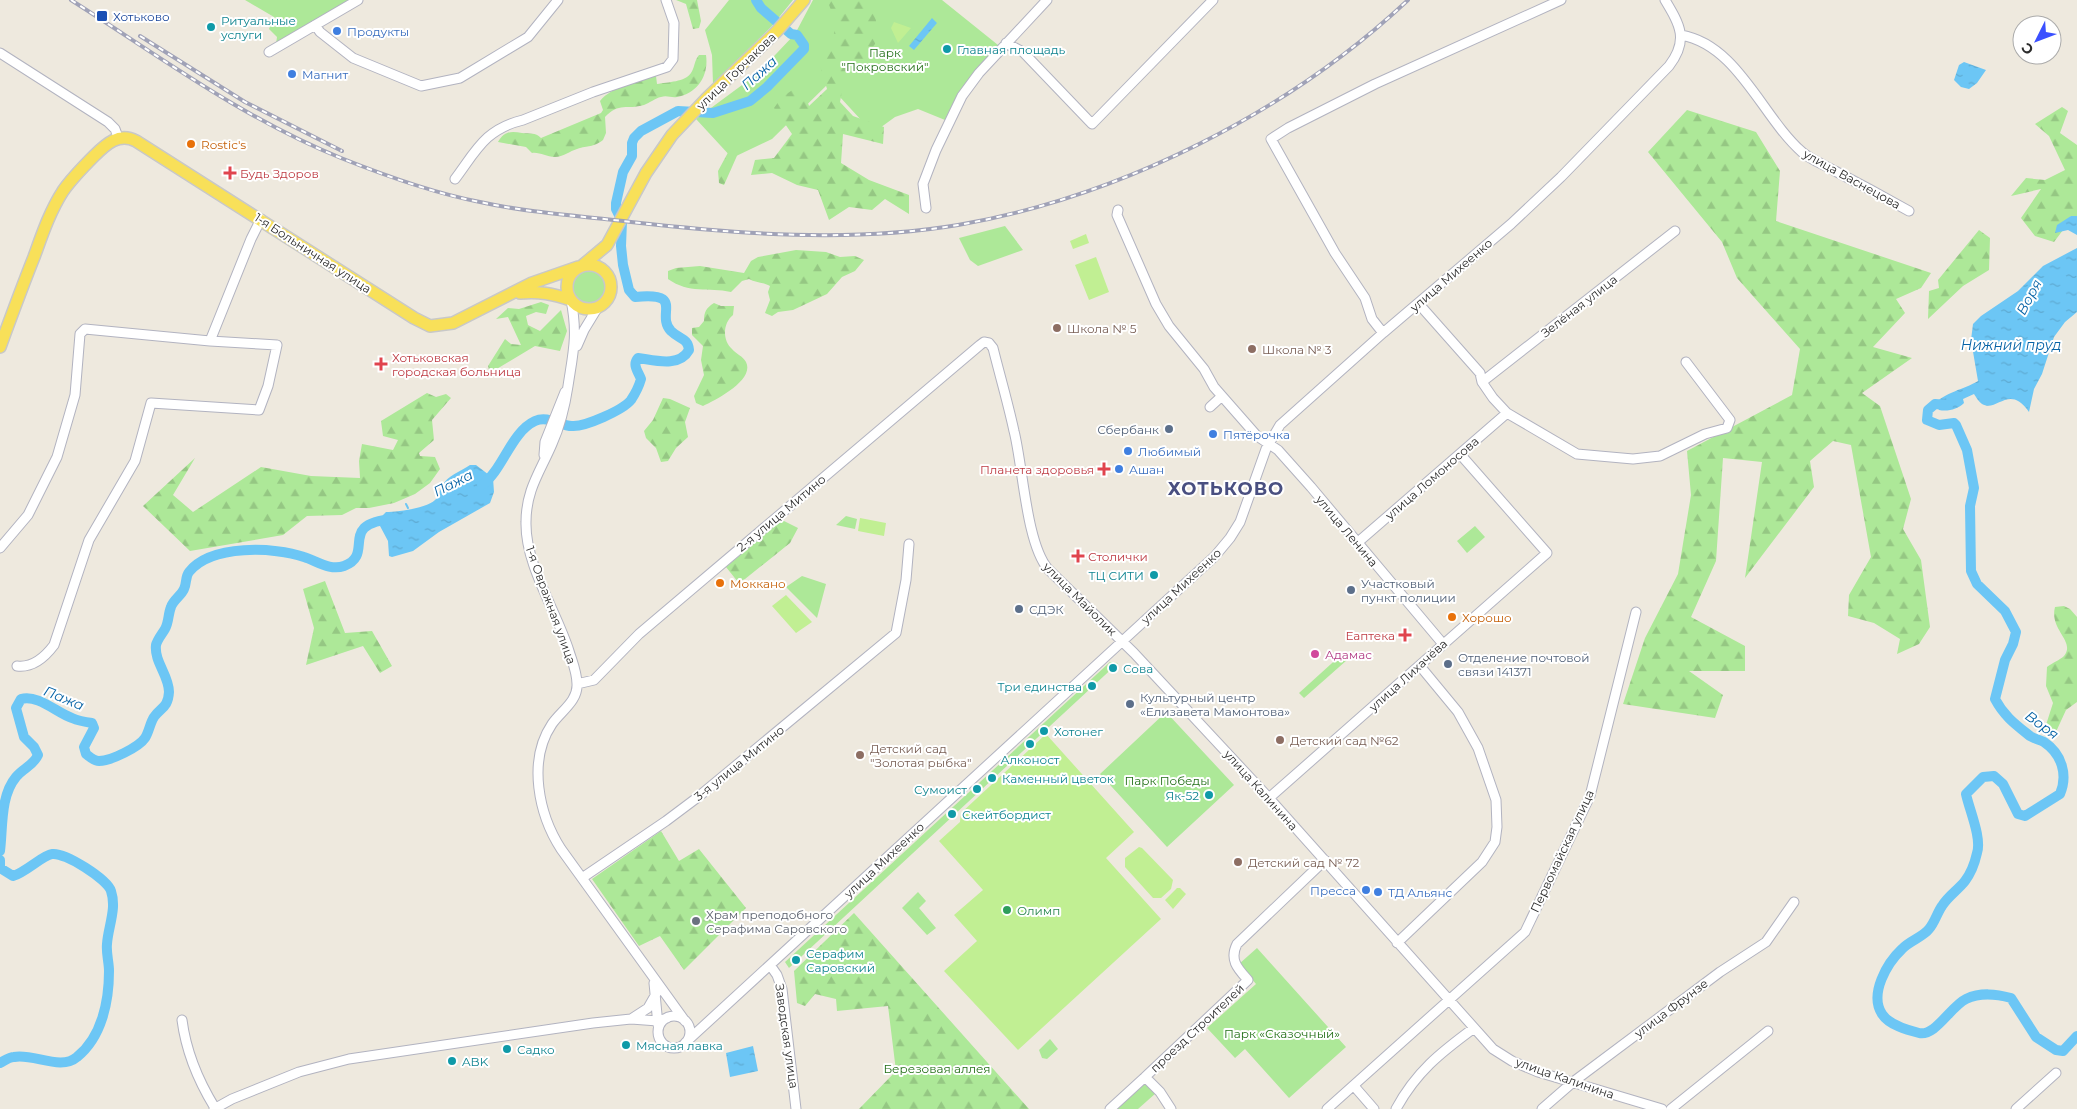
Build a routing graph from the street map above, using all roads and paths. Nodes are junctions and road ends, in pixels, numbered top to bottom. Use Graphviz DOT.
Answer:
graph roads {
  1 [pos="358,0"];
  2 [pos="558,0"];
  3 [pos="666,0"];
  4 [pos="804,0"];
  5 [pos="1047,0"];
  6 [pos="1213,0"];
  7 [pos="1561,0"];
  8 [pos="1665,0"];
  9 [pos="315,25"];
  10 [pos="1681,35"];
  11 [pos="1006,43"];
  12 [pos="270,52"];
  13 [pos="0,53"];
  14 [pos="118,137"];
  15 [pos="455,179"];
  16 [pos="926,208"];
  17 [pos="1118,210"];
  18 [pos="1909,211"];
  19 [pos="261,219"];
  20 [pos="1676,230"];
  21 [pos="607,245"];
  22 [pos="580,266"];
  23 [pos="609,277"];
  24 [pos="513,294"];
  25 [pos="571,300"];
  26 [pos="1418,303"];
  27 [pos="598,307"];
  28 [pos="4,325"];
  29 [pos="1383,333"];
  30 [pos="210,341"];
  31 [pos="987,342"];
  32 [pos="0,347"];
  33 [pos="574,353"];
  34 [pos="1686,362"];
  35 [pos="1482,382"];
  36 [pos="1222,396"];
  37 [pos="1210,407"];
  38 [pos="1507,412"];
  39 [pos="1268,444"];
  40 [pos="1460,454"];
  41 [pos="1357,542"];
  42 [pos="909,544"];
  43 [pos="0,548"];
  44 [pos="1636,612"];
  45 [pos="1122,641"];
  46 [pos="1443,644"];
  47 [pos="17,666"];
  48 [pos="1420,666"];
  49 [pos="578,684"];
  50 [pos="1269,798"];
  51 [pos="1325,860"];
  52 [pos="582,878"];
  53 [pos="1794,902"];
  54 [pos="1397,943"];
  55 [pos="770,965"];
  56 [pos="652,978"];
  57 [pos="656,992"];
  58 [pos="1450,1001"];
  59 [pos="630,1019"];
  60 [pos="182,1020"];
  61 [pos="686,1022"];
  62 [pos="707,1023"];
  63 [pos="661,1027"];
  64 [pos="1474,1028"];
  65 [pos="1768,1031"];
  66 [pos="685,1043"];
  67 [pos="2056,1072"];
  68 [pos="1145,1076"];
  69 [pos="1573,1082"];
  70 [pos="1354,1086"];
  71 [pos="215,1109"];
  72 [pos="796,1109"];
  73 [pos="1110,1109"];
  74 [pos="1170,1109"];
  75 [pos="1327,1109"];
  76 [pos="1374,1109"];
  77 [pos="1396,1109"];
  78 [pos="1542,1109"];
  79 [pos="1662,1109"];
  80 [pos="1671,1109"];
  81 [pos="2016,1109"];
  1 -- 9 [label="street"];
  2 -- 9 [label="street"];
  3 -- 15 [label="street"];
  4 -- 21 [label="main road, улица Горчакова"];
  5 -- 11 [label="street"];
  6 -- 11 [label="street"];
  7 -- 29 [label="street"];
  8 -- 10 [label="street"];
  9 -- 12 [label="street"];
  10 -- 18 [label="street, улица Васнецова"];
  10 -- 26 [label="street, улица Михеенко"];
  11 -- 16 [label="street"];
  13 -- 14 [label="street"];
  14 -- 19 [label="main road, 1-я Больничная улица"];
  14 -- 28 [label="main road"];
  17 -- 36 [label="street, улица Ленина"];
  19 -- 24 [label="main road, 1-я Больничная улица"];
  19 -- 30 [label="street"];
  20 -- 35 [label="street, Зелёная улица"];
  21 -- 22 [label="main road"];
  21 -- 23 [label="main road"];
  22 -- 23 [label="main road"];
  22 -- 24 [label="main road, 1-я Больничная улица"];
  22 -- 25 [label="main road"];
  23 -- 27 [label="main road"];
  24 -- 25 [label="main road"];
  25 -- 27 [label="main road"];
  25 -- 33 [label="street"];
  26 -- 29 [label="street, улица Михеенко"];
  26 -- 35 [label="street"];
  27 -- 33 [label="street"];
  28 -- 32 [label="main road"];
  29 -- 39 [label="street, улица Михеенко"];
  30 -- 43 [label="street"];
  30 -- 47 [label="street"];
  31 -- 45 [label="street, улица Майолик"];
  31 -- 49 [label="street, 2-я улица Митино"];
  33 -- 49 [label="street, 1-я Овражная улица"];
  34 -- 38 [label="street"];
  35 -- 38 [label="street"];
  36 -- 37 [label="street"];
  36 -- 39 [label="street, улица Ленина"];
  38 -- 40 [label="street, улица Ломоносова"];
  39 -- 41 [label="street, улица Ленина"];
  39 -- 45 [label="street, улица Михеенко"];
  40 -- 41 [label="street, улица Ломоносова"];
  40 -- 46 [label="street, улица Лихачёва"];
  41 -- 46 [label="street, улица Ленина"];
  42 -- 52 [label="street, 3-я улица Митино"];
  44 -- 58 [label="street, Первомайская улица"];
  45 -- 50 [label="street, улица Калинина"];
  45 -- 55 [label="street, улица Михеенко"];
  46 -- 48 [label="street, улица Лихачёва"];
  48 -- 50 [label="street, улица Лихачёва"];
  48 -- 54 [label="street"];
  49 -- 52 [label="street"];
  50 -- 51 [label="street, улица Калинина"];
  51 -- 54 [label="street, улица Калинина"];
  51 -- 68 [label="street, проезд Строителей"];
  52 -- 56 [label="street"];
  53 -- 69 [label="street, улица Фрунзе"];
  54 -- 58 [label="street, улица Калинина"];
  55 -- 62 [label="street, улица Михеенко"];
  55 -- 72 [label="street, Заводская улица"];
  56 -- 57 [label="street"];
  56 -- 61 [label="street"];
  57 -- 59 [label="street"];
  57 -- 63 [label="street"];
  58 -- 64 [label="street, улица Калинина"];
  58 -- 70 [label="street, Первомайская улица"];
  59 -- 63 [label="street"];
  59 -- 63 [label="street"];
  59 -- 71 [label="street"];
  60 -- 71 [label="street"];
  61 -- 62 [label="street"];
  61 -- 63 [label="street"];
  61 -- 66 [label="street"];
  62 -- 66 [label="street, улица Михеенко"];
  63 -- 66 [label="street"];
  64 -- 69 [label="street, улица Калинина"];
  64 -- 77 [label="street"];
  65 -- 80 [label="street"];
  67 -- 81 [label="street"];
  68 -- 73 [label="street"];
  68 -- 74 [label="street, проезд Строителей"];
  69 -- 78 [label="street, улица Фрунзе"];
  69 -- 79 [label="street, улица Калинина"];
  70 -- 75 [label="street, Первомайская улица"];
  70 -- 76 [label="street"];
}
